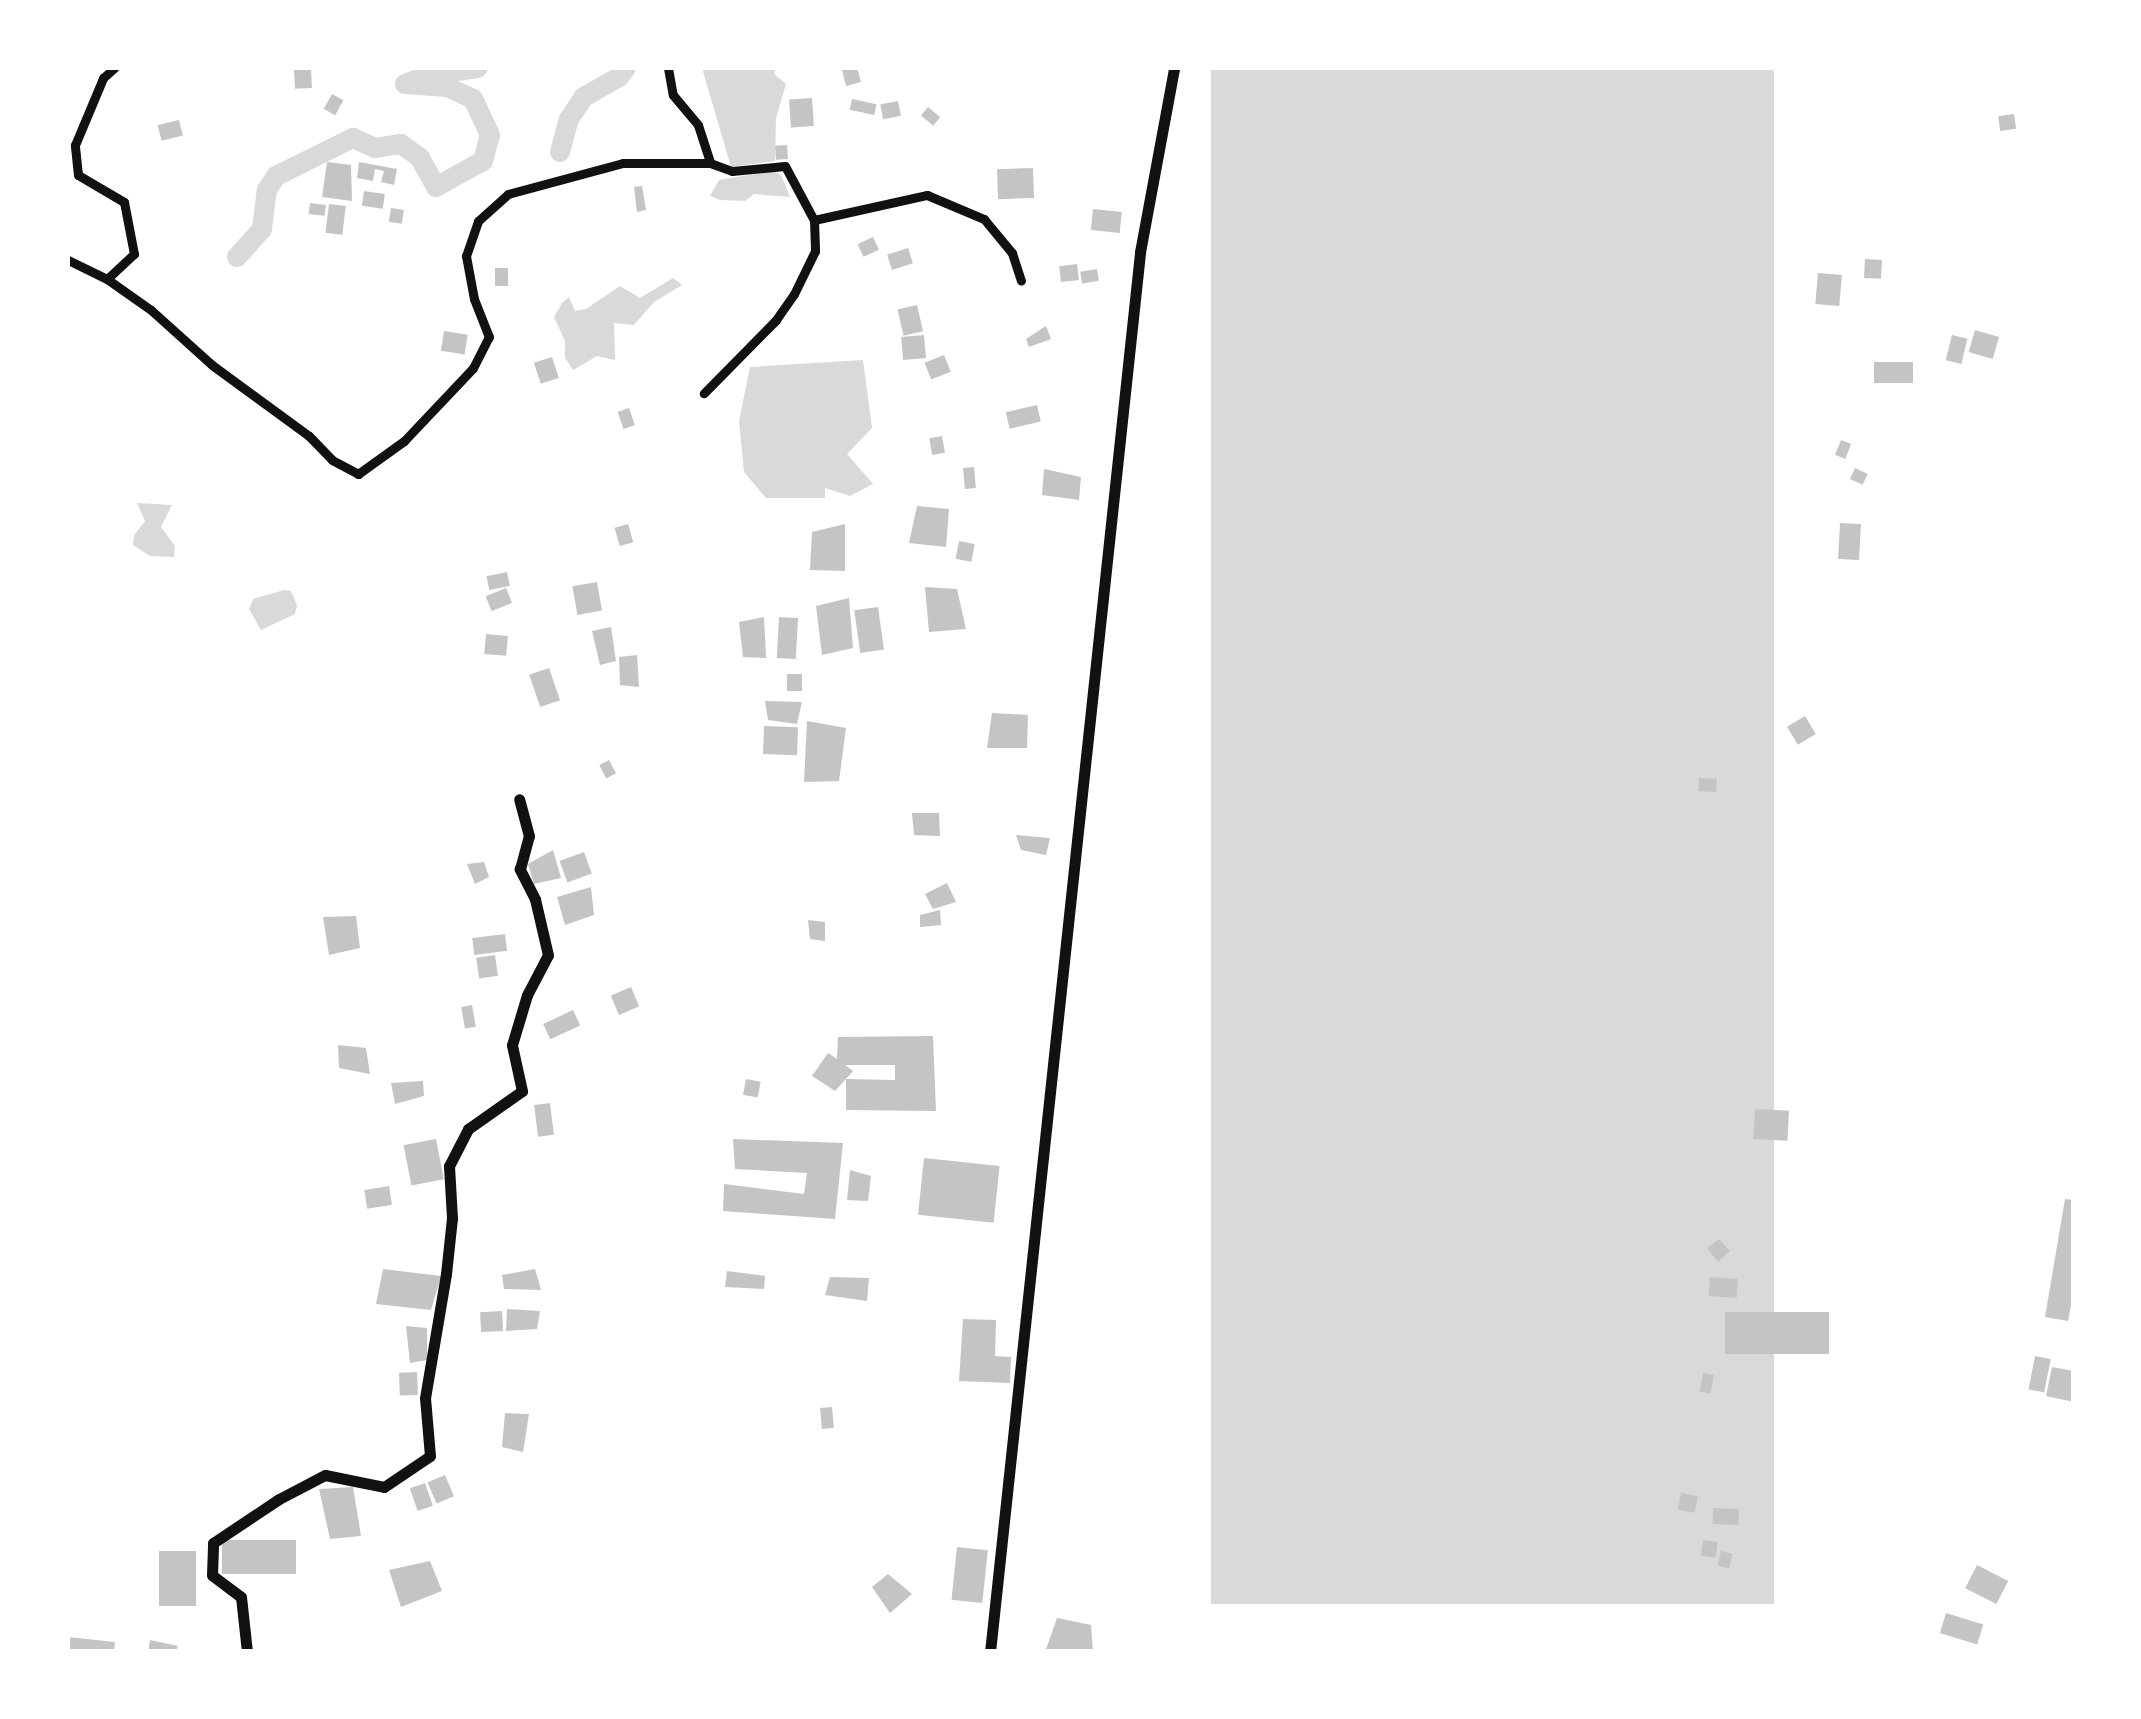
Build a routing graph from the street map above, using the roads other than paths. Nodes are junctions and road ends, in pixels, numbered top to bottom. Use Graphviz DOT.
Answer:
graph roads {
  1 [pos="114,68"];
  2 [pos="668,68"];
  3 [pos="1174,68"];
  4 [pos="710,163"];
  5 [pos="814,220"];
  6 [pos="68,260"];
  7 [pos="107,279"];
  8 [pos="1021,281"];
  9 [pos="704,393"];
  10 [pos="519,798"];
  11 [pos="247,1652"];
  12 [pos="990,1652"];
  1 -- 7 [label="street"];
  2 -- 4 [label="street"];
  3 -- 12 [label="street"];
  4 -- 5 [label="street"];
  4 -- 7 [label="street"];
  5 -- 8 [label="street"];
  5 -- 9 [label="street"];
  6 -- 7 [label="street"];
  10 -- 11 [label="street"];
}
